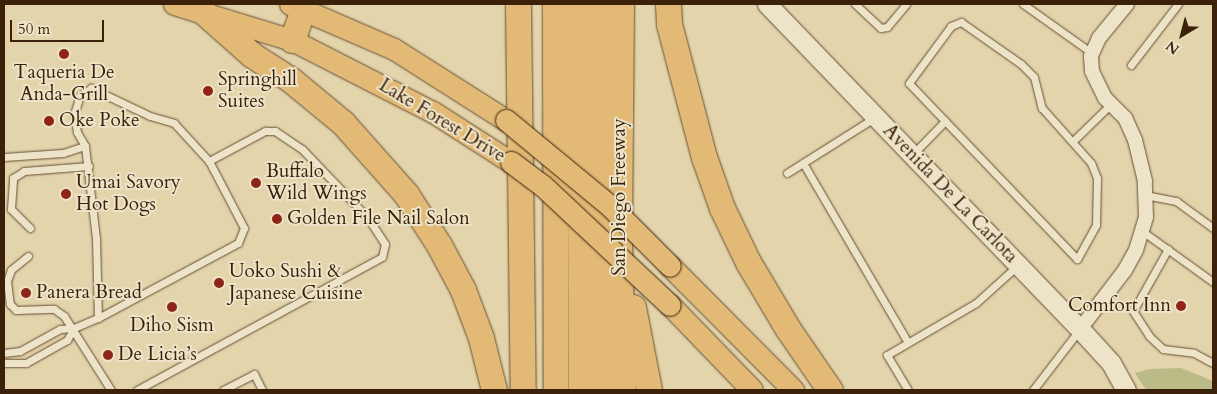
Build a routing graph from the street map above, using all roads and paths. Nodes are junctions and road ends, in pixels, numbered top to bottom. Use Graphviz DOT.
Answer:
graph roads {
  1 [pos="174,4"];
  2 [pos="518,4"];
  3 [pos="555,4"];
  4 [pos="580,4"];
  5 [pos="599,4"];
  6 [pos="621,4"];
  7 [pos="668,4"];
  8 [pos="766,4"];
  9 [pos="855,4"];
  10 [pos="906,4"];
  11 [pos="1023,4"];
  12 [pos="1127,4"];
  13 [pos="1178,4"];
  14 [pos="299,5"];
  15 [pos="200,9"];
  16 [pos="292,40"];
  17 [pos="1092,53"];
  18 [pos="1131,65"];
  19 [pos="1111,104"];
  20 [pos="876,116"];
  21 [pos="945,121"];
  22 [pos="1073,141"];
  23 [pos="85,146"];
  24 [pos="912,154"];
  25 [pos="4,157"];
  26 [pos="209,161"];
  27 [pos="803,163"];
  28 [pos="88,166"];
  29 [pos="787,173"];
  30 [pos="1145,195"];
  31 [pos="30,228"];
  32 [pos="1213,228"];
  33 [pos="1142,230"];
  34 [pos="619,238"];
  35 [pos="1168,250"];
  36 [pos="28,256"];
  37 [pos="1018,265"];
  38 [pos="1213,282"];
  39 [pos="98,318"];
  40 [pos="74,328"];
  41 [pos="1080,329"];
  42 [pos="908,343"];
  43 [pos="4,353"];
  44 [pos="4,363"];
  45 [pos="1213,364"];
  46 [pos="112,390"];
  47 [pos="137,390"];
  48 [pos="223,390"];
  49 [pos="262,390"];
  50 [pos="494,390"];
  51 [pos="523,390"];
  52 [pos="556,390"];
  53 [pos="580,390"];
  54 [pos="604,390"];
  55 [pos="623,390"];
  56 [pos="649,390"];
  57 [pos="752,390"];
  58 [pos="793,390"];
  59 [pos="830,390"];
  60 [pos="908,390"];
  61 [pos="1033,390"];
  62 [pos="1126,390"];
  1 -- 15 [label="main road, Lake Forest Drive"];
  2 -- 51 [label="highway"];
  3 -- 52 [label="highway"];
  4 -- 53 [label="highway"];
  5 -- 54 [label="highway"];
  6 -- 34 [label="highway, San Diego Freeway"];
  7 -- 59 [label="highway"];
  8 -- 20 [label="main road, Avenida De La Carlota"];
  9 -- 10 [label="lane"];
  11 -- 17 [label="lane"];
  12 -- 17 [label="street"];
  13 -- 18 [label="lane"];
  14 -- 16 [label="highway"];
  14 -- 58 [label="main road, Lake Forest Drive, bridge"];
  15 -- 16 [label="main road, Lake Forest Drive"];
  15 -- 50 [label="highway"];
  16 -- 57 [label="main road, Lake Forest Drive, bridge"];
  17 -- 19 [label="street"];
  19 -- 22 [label="lane"];
  19 -- 30 [label="street"];
  20 -- 24 [label="main road, Avenida De La Carlota"];
  20 -- 27 [label="lane"];
  21 -- 22 [label="lane"];
  21 -- 22 [label="lane"];
  21 -- 24 [label="lane"];
  23 -- 25 [label="lane"];
  23 -- 26 [label="lane"];
  23 -- 28 [label="lane"];
  24 -- 37 [label="main road, Avenida De La Carlota"];
  26 -- 39 [label="lane"];
  26 -- 47 [label="lane"];
  27 -- 29 [label="lane"];
  27 -- 42 [label="lane"];
  28 -- 31 [label="lane"];
  28 -- 39 [label="lane"];
  30 -- 32 [label="lane"];
  30 -- 33 [label="street"];
  33 -- 35 [label="lane"];
  33 -- 41 [label="street"];
  34 -- 55 [label="highway, San Diego Freeway"];
  34 -- 56 [label="highway"];
  35 -- 38 [label="lane"];
  35 -- 45 [label="lane"];
  36 -- 40 [label="lane"];
  37 -- 41 [label="main road, Avenida De La Carlota"];
  37 -- 42 [label="lane"];
  39 -- 40 [label="lane"];
  40 -- 43 [label="lane"];
  40 -- 44 [label="lane"];
  40 -- 46 [label="lane"];
  41 -- 61 [label="lane"];
  41 -- 62 [label="main road, Avenida De La Carlota"];
  42 -- 60 [label="lane"];
  48 -- 49 [label="lane"];
}
